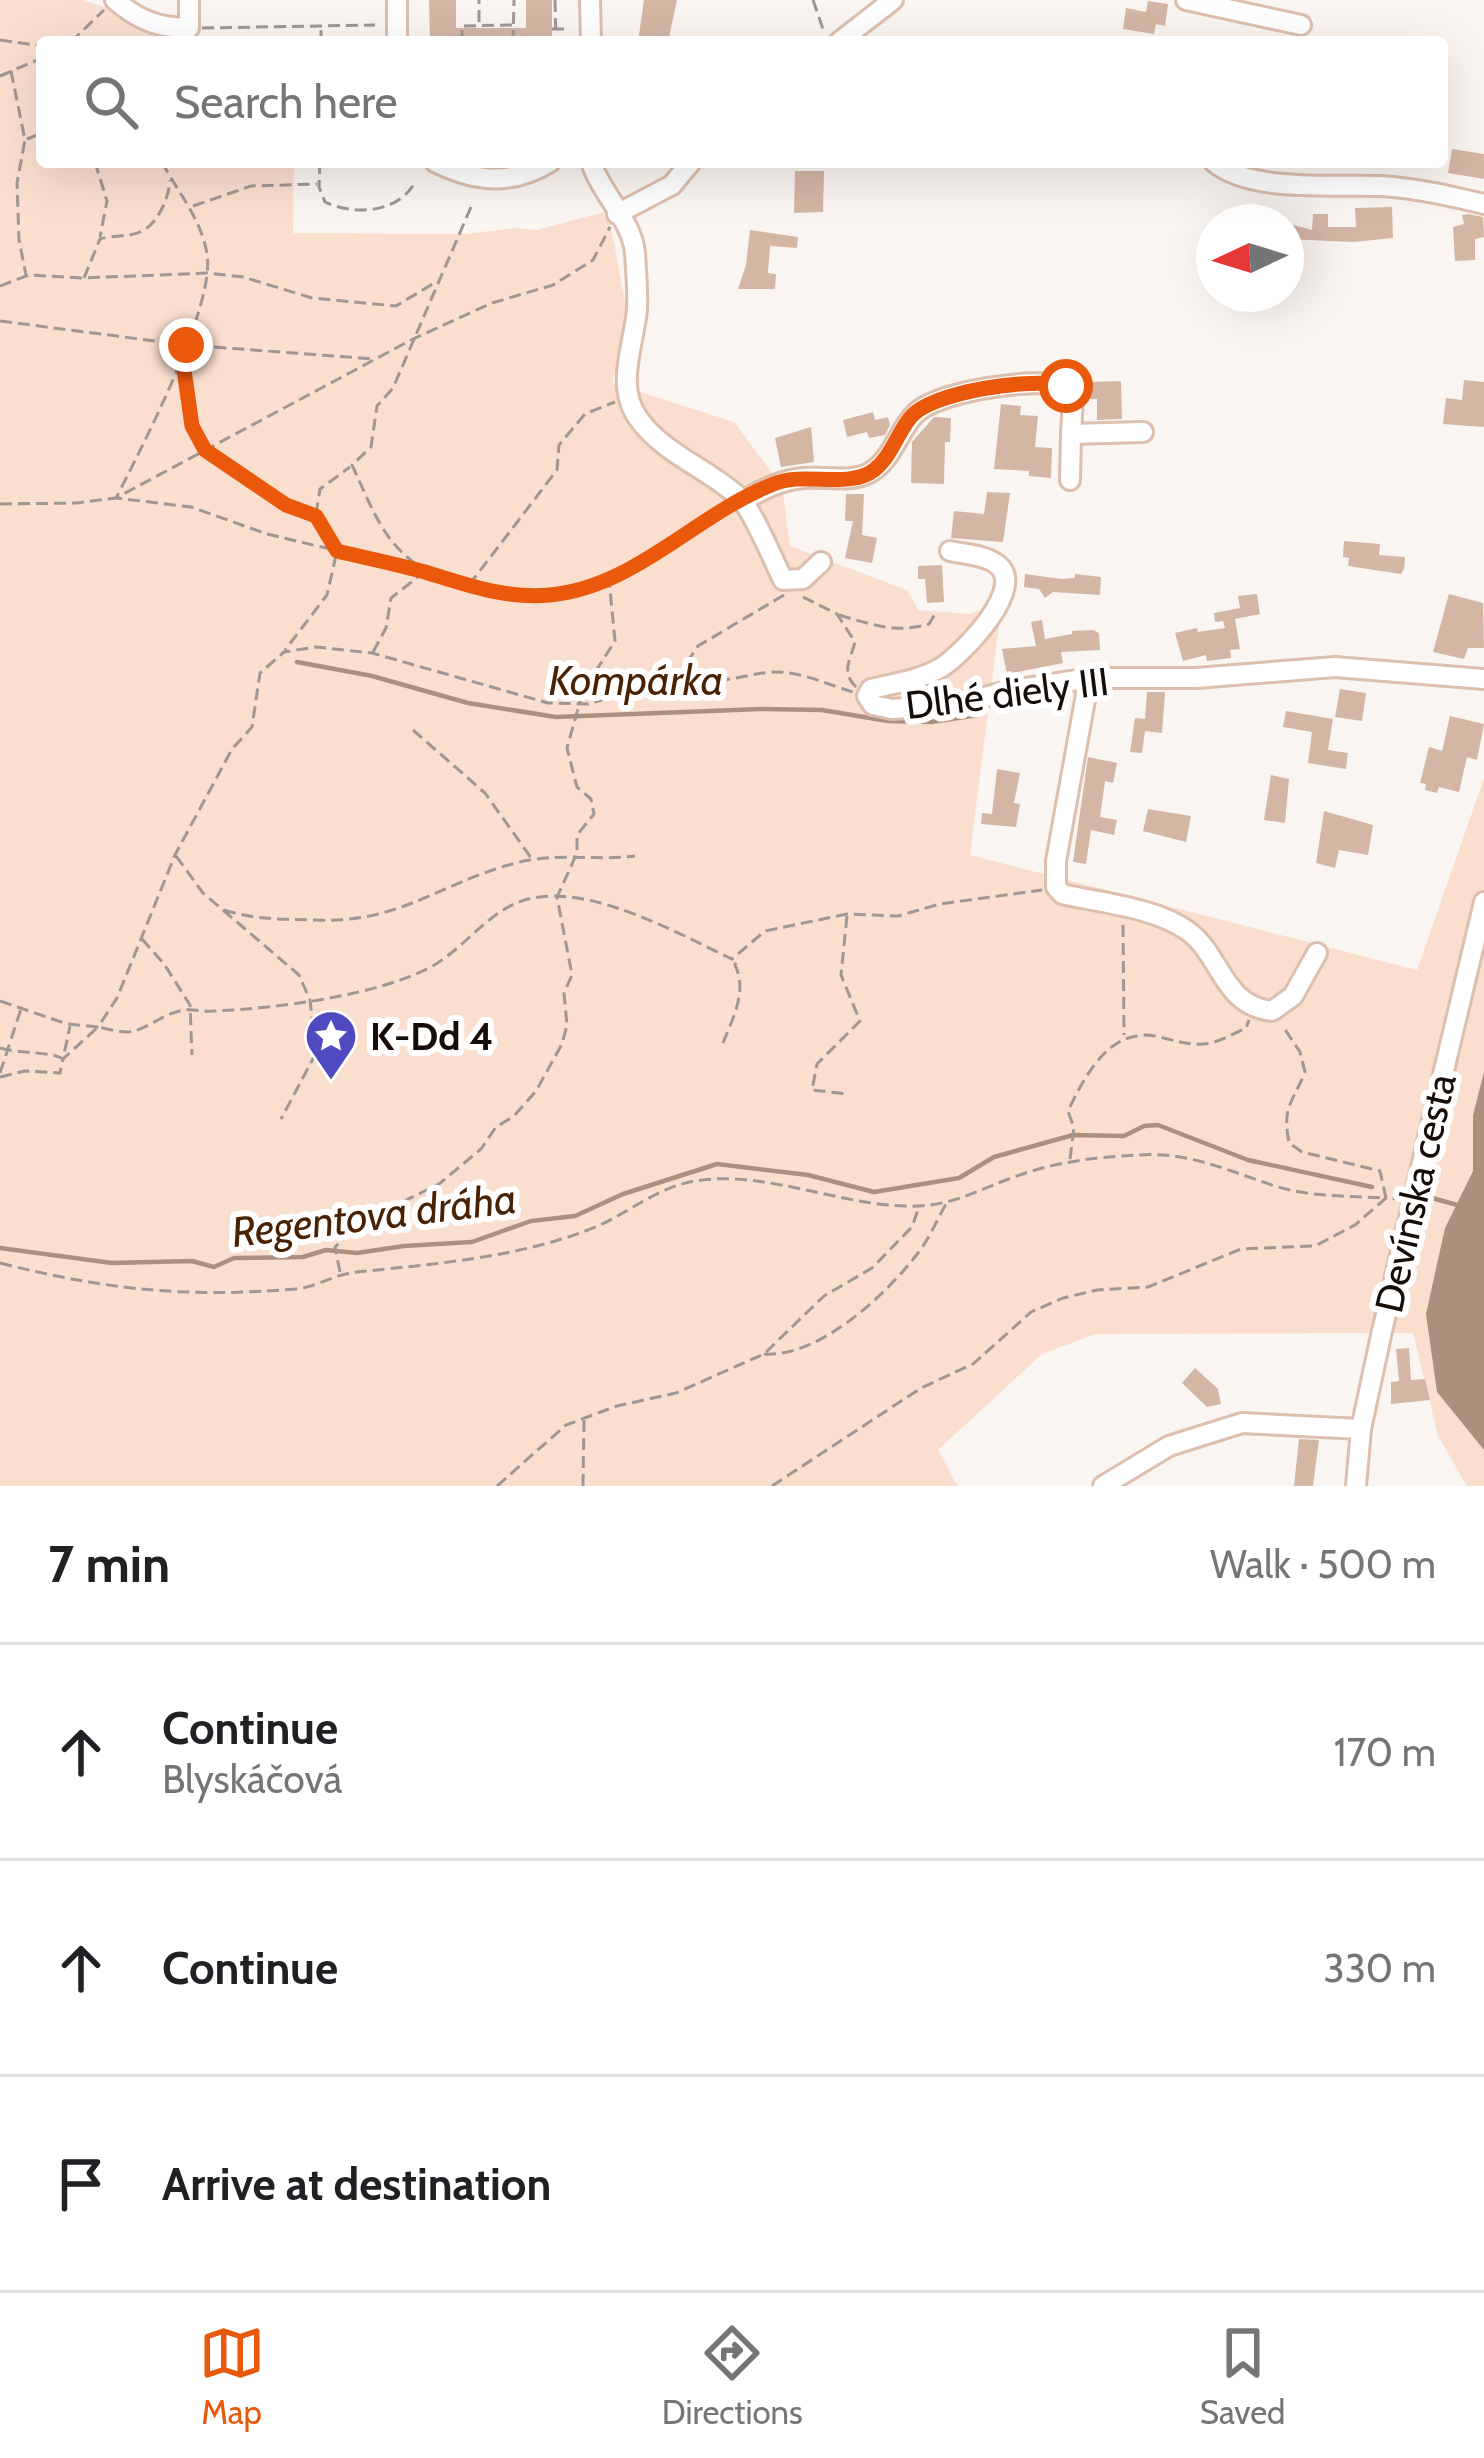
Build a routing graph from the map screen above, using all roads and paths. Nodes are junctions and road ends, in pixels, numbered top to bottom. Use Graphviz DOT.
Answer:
graph roads {
  1 [pos="115,0"];
  2 [pos="188,0"];
  3 [pos="397,0"];
  4 [pos="479,0"];
  5 [pos="514,0"];
  6 [pos="555,0"];
  7 [pos="590,0"];
  8 [pos="813,0"];
  9 [pos="893,0"];
  10 [pos="1186,0"];
  11 [pos="321,24"];
  12 [pos="375,25"];
  13 [pos="513,25"];
  14 [pos="479,26"];
  15 [pos="1300,26"];
  16 [pos="197,28"];
  17 [pos="554,29"];
  18 [pos="568,29"];
  19 [pos="77,36"];
  20 [pos="321,36"];
  21 [pos="397,36"];
  22 [pos="462,36"];
  23 [pos="513,36"];
  24 [pos="555,36"];
  25 [pos="591,36"];
  26 [pos="826,36"];
  27 [pos="847,36"];
  28 [pos="0,40"];
  29 [pos="36,45"];
  30 [pos="36,61"];
  31 [pos="11,71"];
  32 [pos="0,76"];
  33 [pos="36,135"];
  34 [pos="25,140"];
  35 [pos="97,168"];
  36 [pos="166,168"];
  37 [pos="320,168"];
  38 [pos="451,168"];
  39 [pos="538,168"];
  40 [pos="593,168"];
  41 [pos="687,168"];
  42 [pos="1221,168"];
  43 [pos="170,178"];
  44 [pos="415,182"];
  45 [pos="320,184"];
  46 [pos="1484,204"];
  47 [pos="191,206"];
  48 [pos="471,207"];
  49 [pos="617,214"];
  50 [pos="100,239"];
  51 [pos="207,273"];
  52 [pos="26,276"];
  53 [pos="84,278"];
  54 [pos="437,281"];
  55 [pos="0,286"];
  56 [pos="0,321"];
  57 [pos="411,340"];
  58 [pos="186,345"];
  59 [pos="182,356"];
  60 [pos="376,359"];
  61 [pos="628,397"];
  62 [pos="1143,432"];
  63 [pos="1071,434"];
  64 [pos="205,450"];
  65 [pos="352,465"];
  66 [pos="1070,480"];
  67 [pos="116,498"];
  68 [pos="744,500"];
  69 [pos="0,505"];
  70 [pos="316,516"];
  71 [pos="337,551"];
  72 [pos="950,551"];
  73 [pos="820,562"];
  74 [pos="424,572"];
  75 [pos="609,579"];
  76 [pos="783,580"];
  77 [pos="467,587"];
  78 [pos="837,614"];
  79 [pos="935,614"];
  80 [pos="284,652"];
  81 [pos="372,653"];
  82 [pos="688,675"];
  83 [pos="1089,678"];
  84 [pos="1484,679"];
  85 [pos="867,696"];
  86 [pos="579,704"];
  87 [pos="412,730"];
  88 [pos="175,855"];
  89 [pos="576,856"];
  90 [pos="635,856"];
  91 [pos="533,860"];
  92 [pos="1056,887"];
  93 [pos="557,896"];
  94 [pos="1484,902"];
  95 [pos="1123,908"];
  96 [pos="224,910"];
  97 [pos="847,914"];
  98 [pos="141,938"];
  99 [pos="1317,952"];
  100 [pos="738,957"];
  101 [pos="310,1000"];
  102 [pos="0,1001"];
  103 [pos="21,1009"];
  104 [pos="190,1010"];
  105 [pos="1263,1010"];
  106 [pos="71,1024"];
  107 [pos="98,1027"];
  108 [pos="1124,1037"];
  109 [pos="723,1043"];
  110 [pos="0,1048"];
  111 [pos="8,1051"];
  112 [pos="192,1055"];
  113 [pos="63,1059"];
  114 [pos="0,1075"];
  115 [pos="848,1094"];
  116 [pos="281,1119"];
  117 [pos="1070,1160"];
  118 [pos="1386,1198"];
  119 [pos="1413,1200"];
  120 [pos="947,1202"];
  121 [pos="920,1205"];
  122 [pos="0,1264"];
  123 [pos="340,1274"];
  124 [pos="764,1354"];
  125 [pos="584,1418"];
  126 [pos="1361,1430"];
  127 [pos="497,1486"];
  128 [pos="583,1486"];
  129 [pos="772,1486"];
  130 [pos="1103,1486"];
  131 [pos="1356,1486"];
  1 -- 16 [label="street"];
  1 -- 19 [label="path"];
  2 -- 16 [label="street"];
  3 -- 21 [label="street"];
  4 -- 14 [label="path"];
  5 -- 13 [label="path"];
  6 -- 17 [label="path"];
  7 -- 25 [label="street"];
  8 -- 26 [label="path"];
  9 -- 27 [label="street"];
  10 -- 15 [label="street"];
  11 -- 12 [label="path"];
  11 -- 16 [label="path"];
  11 -- 20 [label="path"];
  13 -- 14 [label="path"];
  13 -- 23 [label="path"];
  14 -- 22 [label="path"];
  17 -- 18 [label="path"];
  17 -- 24 [label="path"];
  28 -- 29 [label="path"];
  30 -- 31 [label="path"];
  31 -- 32 [label="path"];
  31 -- 34 [label="path"];
  33 -- 34 [label="path"];
  34 -- 52 [label="path"];
  35 -- 50 [label="path"];
  36 -- 43 [label="path"];
  37 -- 45 [label="path"];
  38 -- 39 [label="street"];
  40 -- 49 [label="street"];
  41 -- 49 [label="street"];
  42 -- 46 [label="street"];
  43 -- 47 [label="path"];
  43 -- 50 [label="path"];
  44 -- 45 [label="path"];
  45 -- 47 [label="path"];
  47 -- 51 [label="path"];
  48 -- 54 [label="path"];
  49 -- 57 [label="path"];
  49 -- 61 [label="street"];
  50 -- 53 [label="path"];
  51 -- 53 [label="path"];
  51 -- 54 [label="path"];
  51 -- 58 [label="path"];
  52 -- 53 [label="path"];
  52 -- 55 [label="path"];
  54 -- 57 [label="path"];
  56 -- 58 [label="path"];
  57 -- 60 [label="path"];
  57 -- 65 [label="path"];
  58 -- 59 [label="path"];
  58 -- 60 [label="path"];
  59 -- 64 [label="path"];
  59 -- 67 [label="path"];
  60 -- 64 [label="path"];
  61 -- 68 [label="street"];
  61 -- 77 [label="path"];
  62 -- 63 [label="street"];
  63 -- 66 [label="street"];
  63 -- 68 [label="street"];
  64 -- 67 [label="path"];
  64 -- 70 [label="path"];
  65 -- 70 [label="path"];
  65 -- 74 [label="path"];
  67 -- 69 [label="path"];
  67 -- 71 [label="path"];
  68 -- 75 [label="path"];
  68 -- 76 [label="street"];
  70 -- 71 [label="path"];
  71 -- 74 [label="path"];
  71 -- 80 [label="path"];
  72 -- 85 [label="street, Dlhé diely III"];
  73 -- 76 [label="street"];
  74 -- 77 [label="path"];
  74 -- 81 [label="path"];
  75 -- 77 [label="path"];
  75 -- 86 [label="path"];
  76 -- 78 [label="path"];
  76 -- 82 [label="path"];
  78 -- 79 [label="path"];
  78 -- 85 [label="path"];
  80 -- 81 [label="path"];
  80 -- 88 [label="path"];
  81 -- 86 [label="path"];
  82 -- 85 [label="path"];
  82 -- 86 [label="path"];
  83 -- 84 [label="street, Dlhé diely III"];
  83 -- 85 [label="street, Dlhé diely III"];
  83 -- 92 [label="street"];
  86 -- 89 [label="path"];
  87 -- 91 [label="path"];
  88 -- 96 [label="path"];
  88 -- 98 [label="path"];
  89 -- 90 [label="path"];
  89 -- 91 [label="path"];
  89 -- 93 [label="path"];
  91 -- 96 [label="path"];
  92 -- 95 [label="street"];
  92 -- 97 [label="path"];
  93 -- 100 [label="path"];
  93 -- 101 [label="path"];
  93 -- 123 [label="path"];
  94 -- 119 [label="street, Devínska cesta"];
  95 -- 105 [label="street"];
  95 -- 108 [label="path"];
  96 -- 101 [label="path"];
  97 -- 100 [label="path"];
  97 -- 115 [label="path"];
  98 -- 104 [label="path"];
  98 -- 107 [label="path"];
  99 -- 105 [label="street"];
  100 -- 109 [label="path"];
  101 -- 104 [label="path"];
  101 -- 116 [label="path"];
  102 -- 103 [label="path"];
  103 -- 106 [label="path"];
  103 -- 111 [label="path"];
  104 -- 107 [label="path"];
  104 -- 112 [label="path"];
  105 -- 108 [label="path"];
  105 -- 118 [label="path"];
  106 -- 107 [label="path"];
  106 -- 113 [label="path"];
  107 -- 113 [label="path"];
  108 -- 117 [label="path"];
  110 -- 111 [label="path"];
  111 -- 113 [label="path"];
  111 -- 114 [label="path"];
  113 -- 114 [label="path"];
  117 -- 118 [label="path"];
  117 -- 120 [label="path"];
  118 -- 119 [label="path"];
  118 -- 129 [label="path"];
  119 -- 126 [label="street, Devínska cesta"];
  120 -- 121 [label="path"];
  120 -- 124 [label="path"];
  121 -- 123 [label="path"];
  121 -- 124 [label="path"];
  122 -- 123 [label="path"];
  124 -- 125 [label="path"];
  125 -- 127 [label="path"];
  125 -- 128 [label="path"];
  126 -- 130 [label="street"];
  126 -- 131 [label="street, Devínska cesta"];
}
